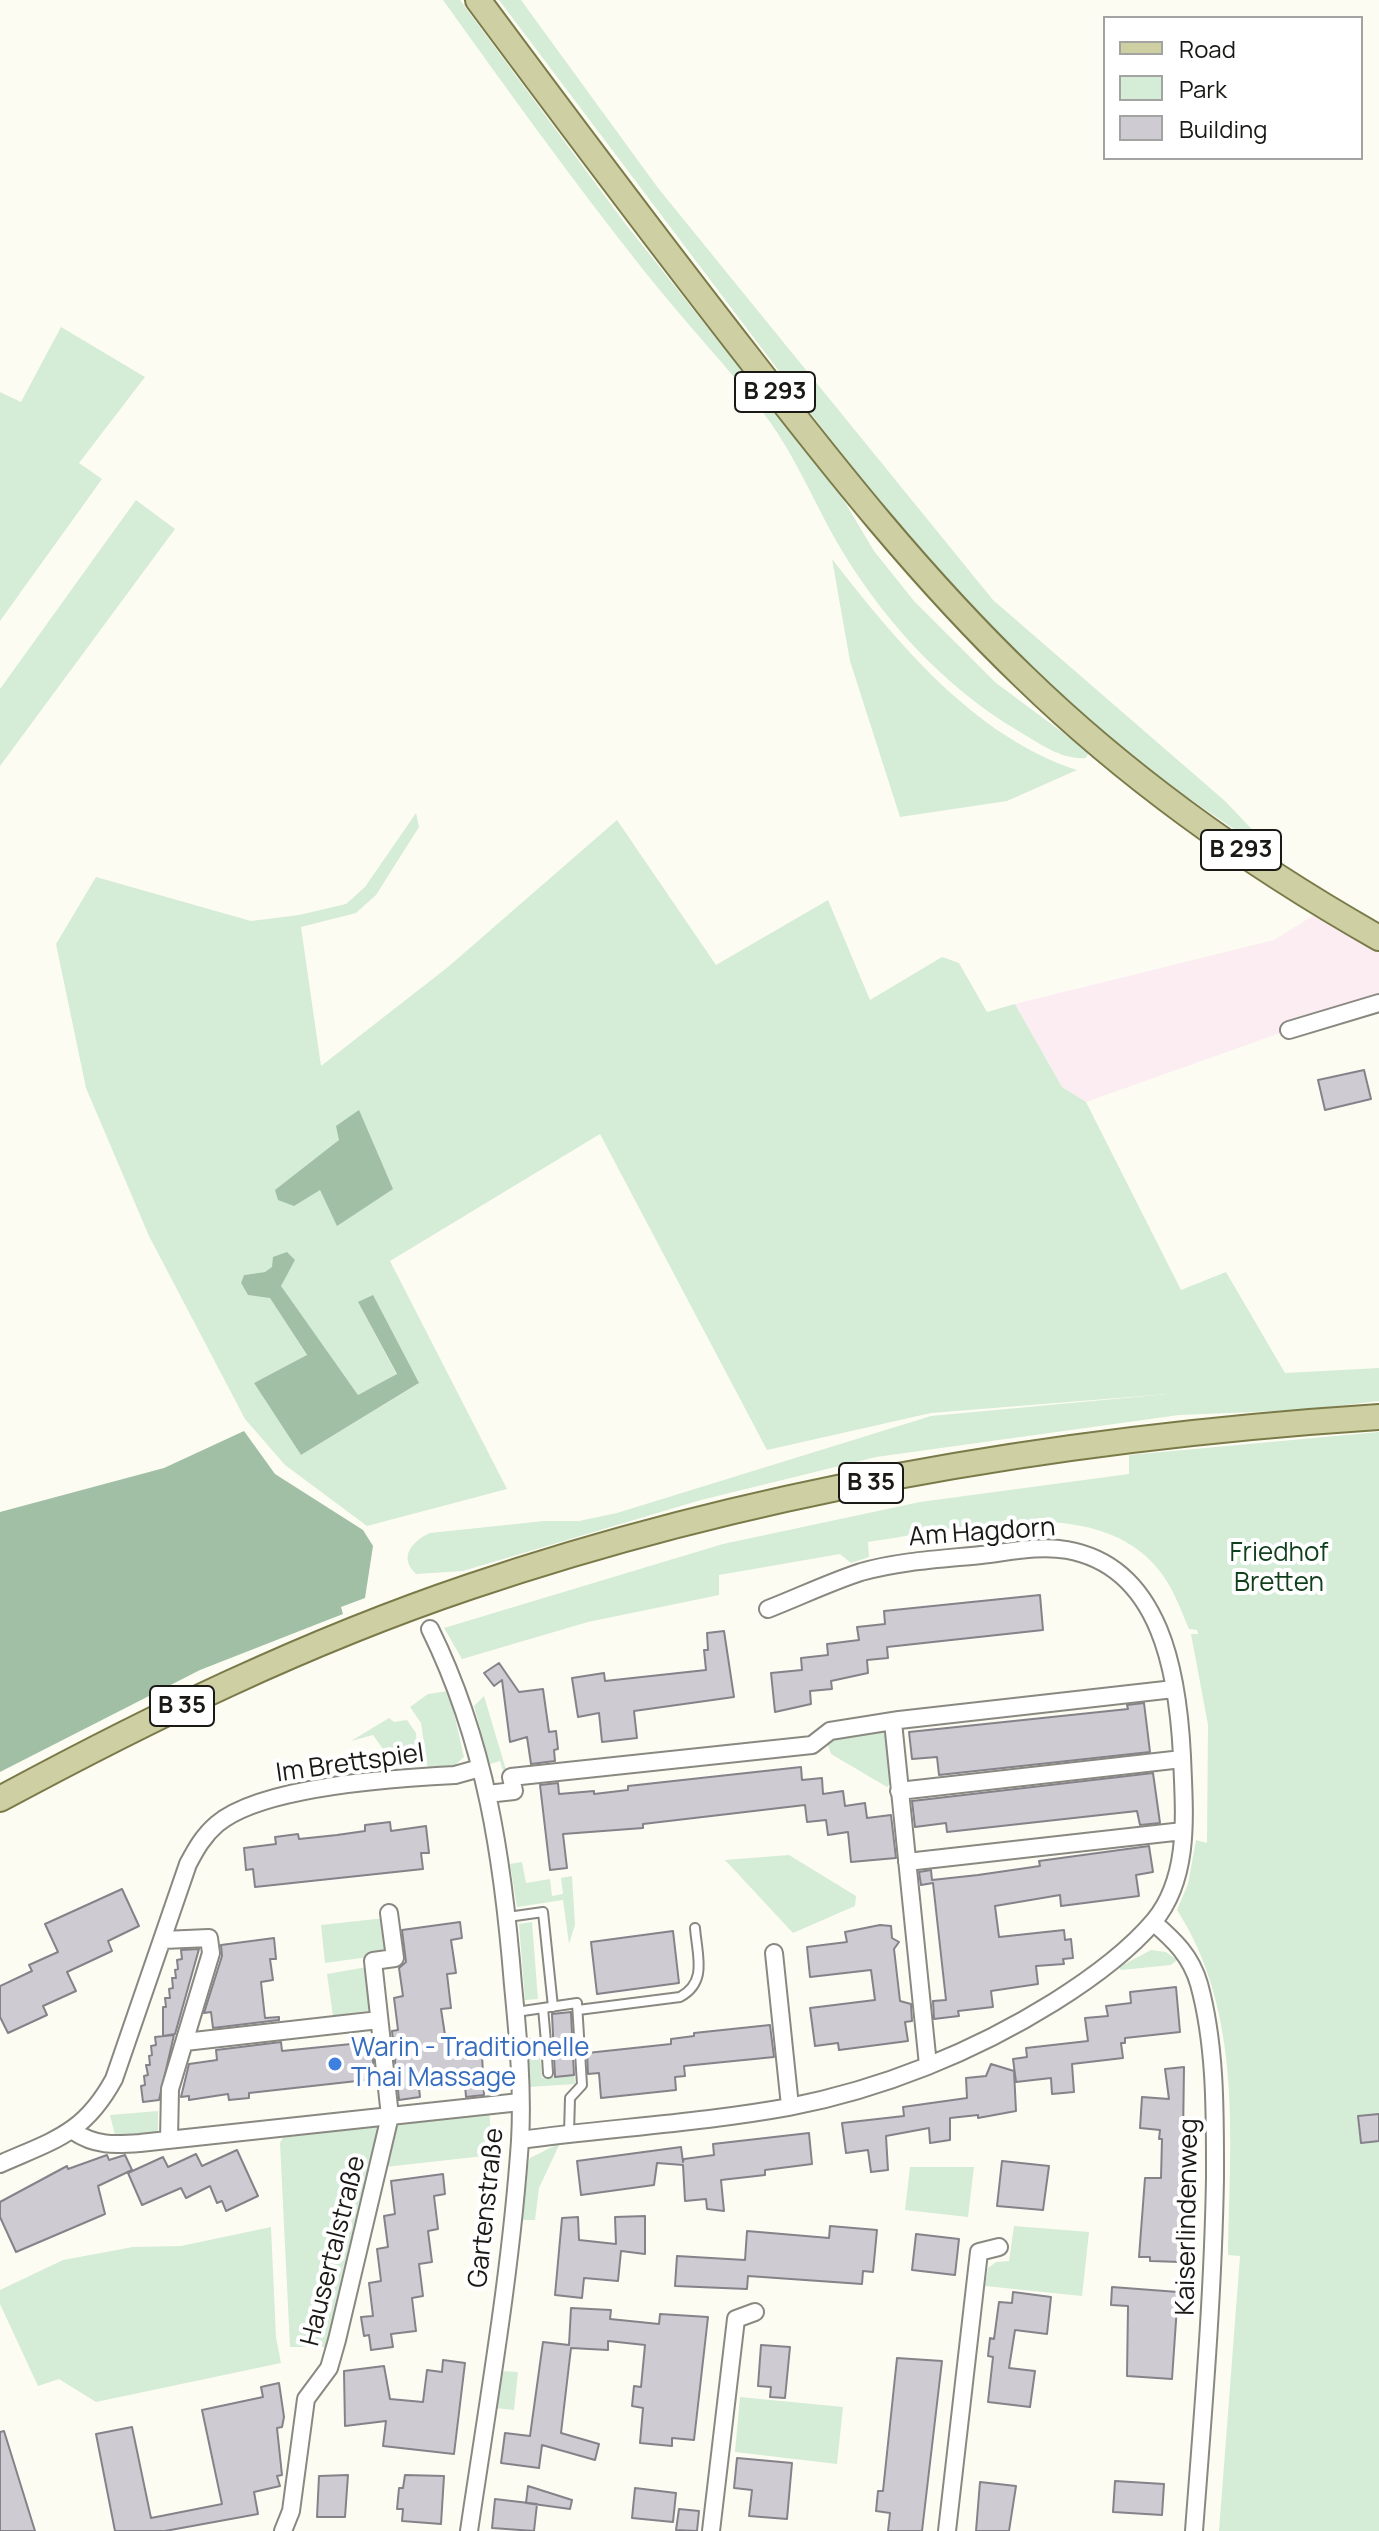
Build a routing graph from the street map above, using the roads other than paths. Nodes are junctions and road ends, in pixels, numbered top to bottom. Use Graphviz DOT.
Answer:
graph roads {
  1 [pos="478,0"];
  2 [pos="1379,938"];
  3 [pos="1379,1003"];
  4 [pos="1289,1030"];
  5 [pos="1379,1417"];
  6 [pos="768,1609"];
  7 [pos="430,1629"];
  8 [pos="1174,1689"];
  9 [pos="893,1722"];
  10 [pos="1182,1759"];
  11 [pos="480,1768"];
  12 [pos="899,1791"];
  13 [pos="487,1794"];
  14 [pos="0,1799"];
  15 [pos="1183,1831"];
  16 [pos="907,1862"];
  17 [pos="389,1913"];
  18 [pos="508,1917"];
  19 [pos="1153,1922"];
  20 [pos="695,1928"];
  21 [pos="163,1940"];
  22 [pos="774,1953"];
  23 [pos="548,2008"];
  24 [pos="578,2010"];
  25 [pos="516,2012"];
  26 [pos="379,2020"];
  27 [pos="185,2042"];
  28 [pos="546,2042"];
  29 [pos="517,2046"];
  30 [pos="928,2065"];
  31 [pos="548,2073"];
  32 [pos="520,2102"];
  33 [pos="790,2106"];
  34 [pos="390,2116"];
  35 [pos="73,2131"];
  36 [pos="569,2133"];
  37 [pos="169,2140"];
  38 [pos="520,2140"];
  39 [pos="0,2164"];
  40 [pos="999,2247"];
  41 [pos="755,2312"];
  42 [pos="283,2531"];
  43 [pos="469,2531"];
  44 [pos="711,2531"];
  45 [pos="947,2531"];
  46 [pos="1194,2531"];
  1 -- 2 [label="main road, B 293"];
  3 -- 4 [label="street"];
  5 -- 14 [label="main road, B 35"];
  6 -- 8 [label="street, Am Hagdorn"];
  7 -- 11 [label="street, Gartenstraße"];
  8 -- 9 [label="street"];
  8 -- 10 [label="street, Am Hagdorn"];
  9 -- 12 [label="street"];
  9 -- 13 [label="street"];
  10 -- 12 [label="street"];
  10 -- 15 [label="street, Am Hagdorn"];
  11 -- 13 [label="street, Gartenstraße"];
  11 -- 21 [label="street, Im Brettspiel"];
  12 -- 16 [label="street"];
  13 -- 18 [label="street, Gartenstraße"];
  15 -- 16 [label="street"];
  15 -- 19 [label="street, Am Hagdorn"];
  16 -- 30 [label="street"];
  17 -- 26 [label="street"];
  18 -- 23 [label="lane"];
  18 -- 25 [label="street, Gartenstraße"];
  19 -- 30 [label="street, Am Hagdorn"];
  19 -- 46 [label="street, Kaiserlindenweg"];
  20 -- 24 [label="lane"];
  21 -- 27 [label="street"];
  21 -- 35 [label="street, Im Brettspiel"];
  22 -- 33 [label="street"];
  23 -- 24 [label="lane"];
  23 -- 25 [label="lane"];
  23 -- 28 [label="lane"];
  24 -- 36 [label="lane"];
  25 -- 29 [label="street, Gartenstraße"];
  26 -- 27 [label="street"];
  26 -- 34 [label="street"];
  27 -- 37 [label="street"];
  28 -- 29 [label="lane"];
  28 -- 31 [label="lane"];
  29 -- 32 [label="street, Gartenstraße"];
  30 -- 33 [label="street, Am Hagdorn"];
  32 -- 34 [label="street"];
  32 -- 38 [label="street, Gartenstraße"];
  33 -- 36 [label="street, Am Hagdorn"];
  34 -- 37 [label="street"];
  34 -- 42 [label="street, Hausertalstraße"];
  35 -- 37 [label="street"];
  35 -- 39 [label="street, Im Brettspiel"];
  36 -- 38 [label="street, Am Hagdorn"];
  38 -- 43 [label="street, Gartenstraße"];
  40 -- 45 [label="street"];
  41 -- 44 [label="street"];
}
